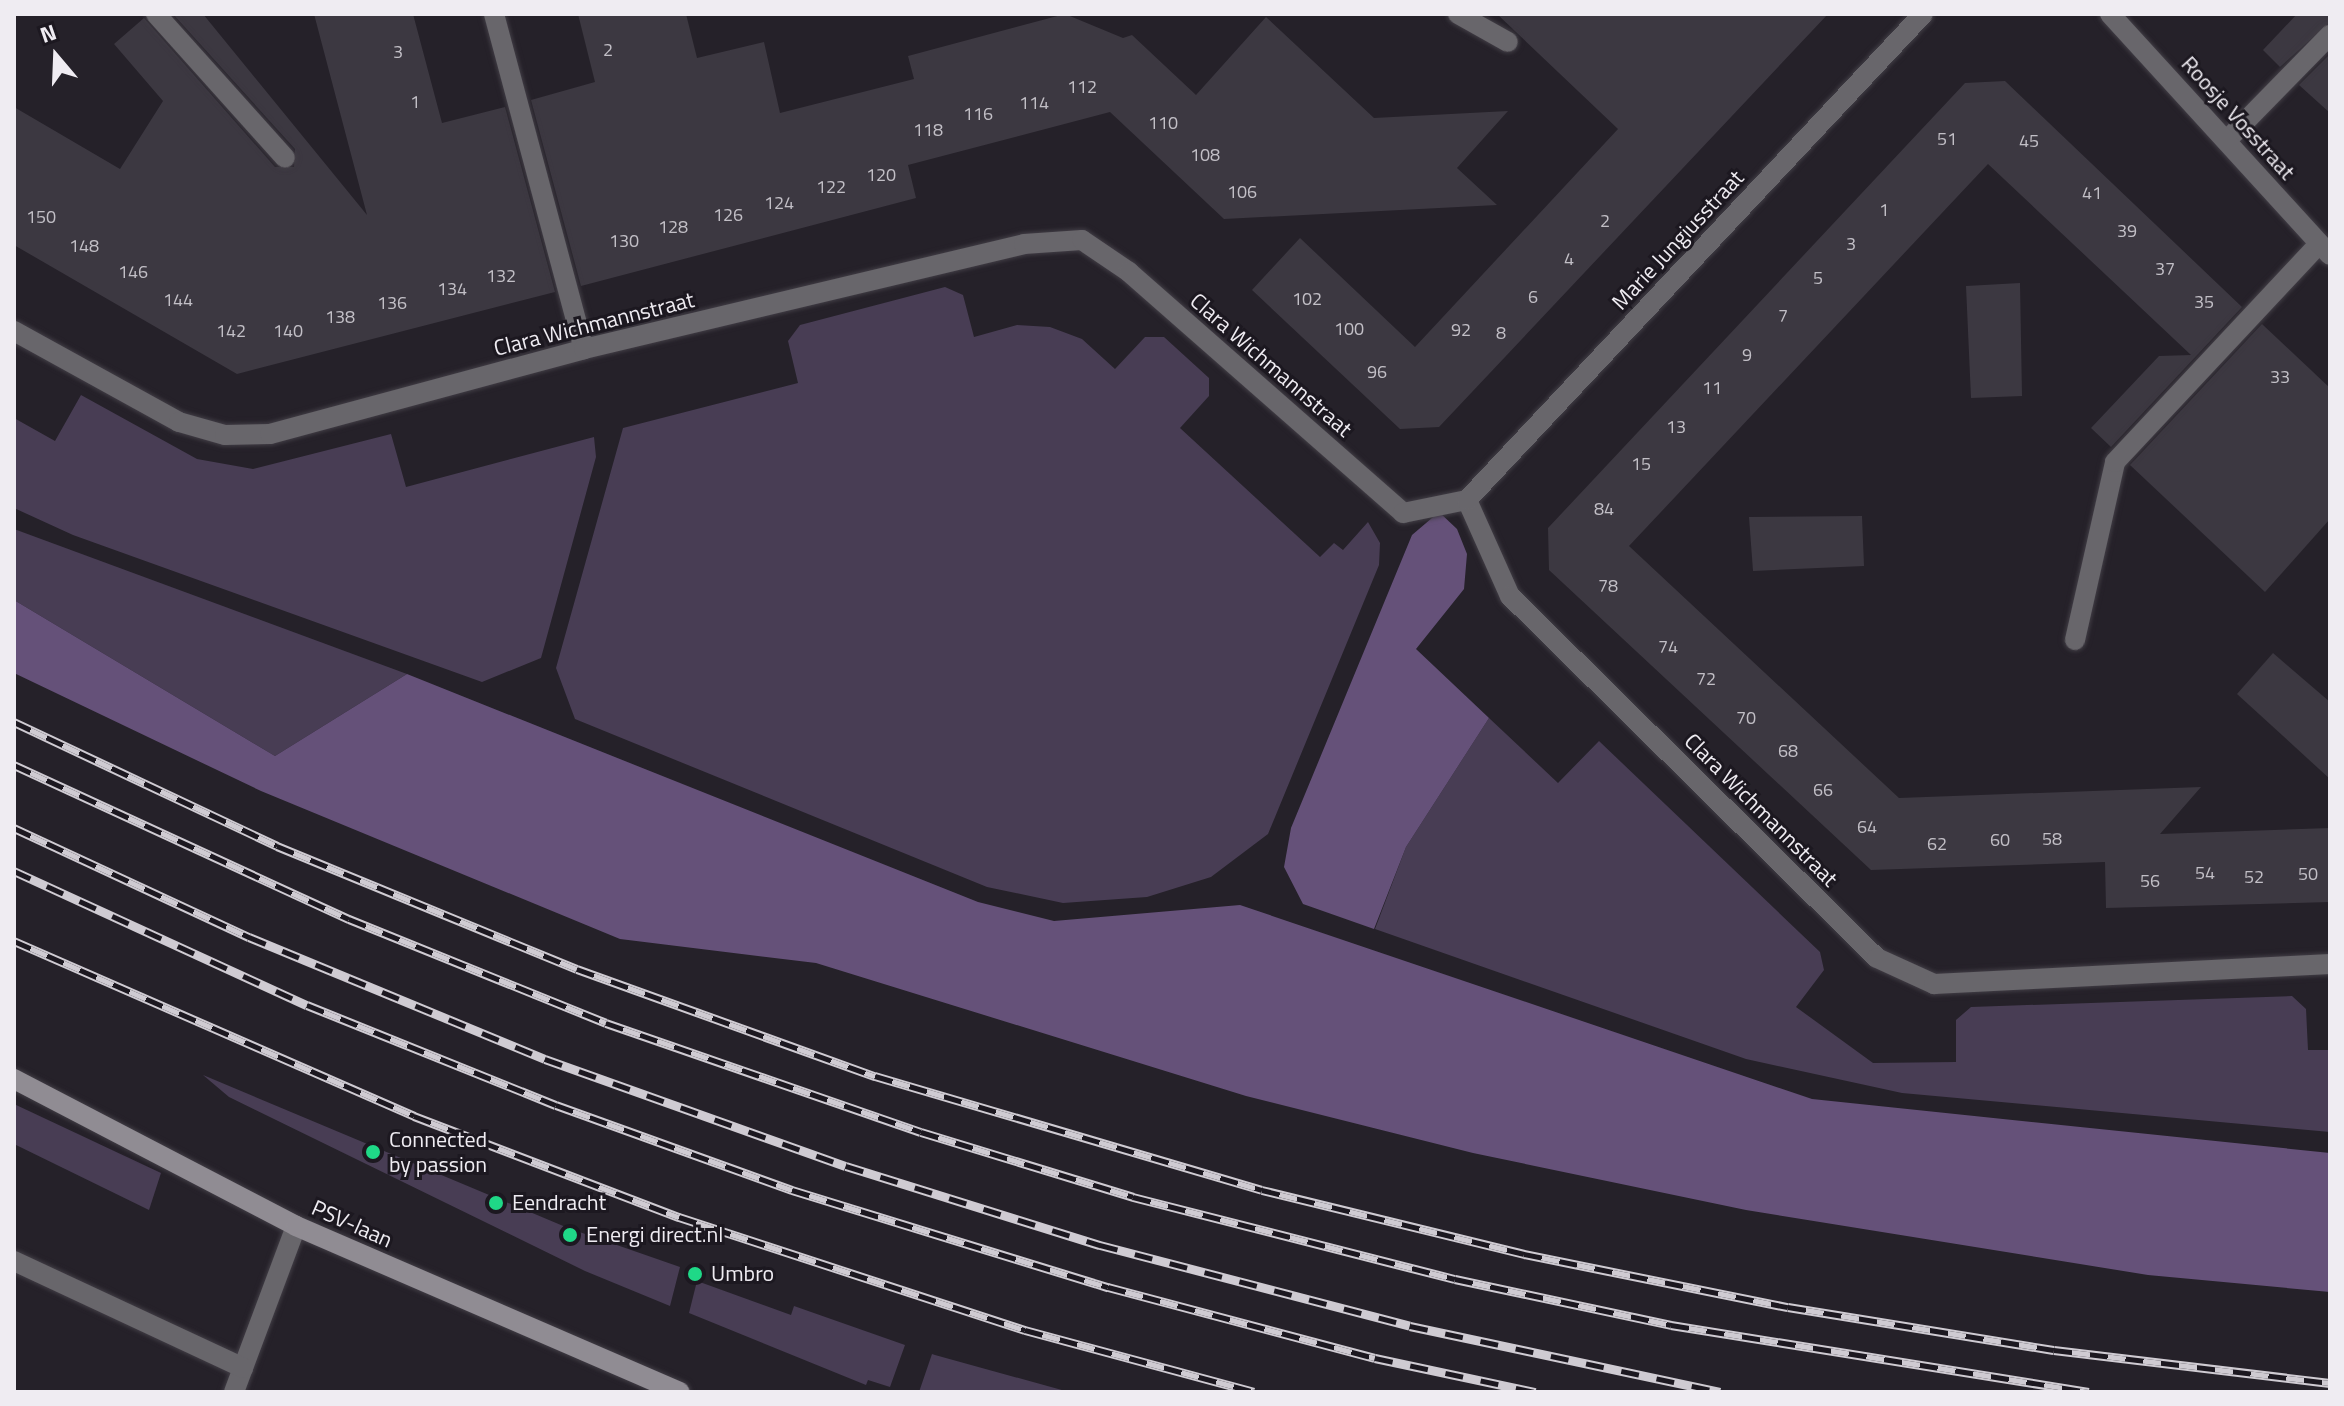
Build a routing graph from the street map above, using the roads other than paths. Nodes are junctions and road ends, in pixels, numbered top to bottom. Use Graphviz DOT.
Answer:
graph roads {
  1 [pos="156,14"];
  2 [pos="494,14"];
  3 [pos="1458,14"];
  4 [pos="1923,14"];
  5 [pos="2110,14"];
  6 [pos="2330,35"];
  7 [pos="1508,42"];
  8 [pos="2228,139"];
  9 [pos="285,158"];
  10 [pos="2324,250"];
  11 [pos="14,331"];
  12 [pos="584,349"];
  13 [pos="1467,500"];
  14 [pos="2075,640"];
  15 [pos="2330,964"];
  16 [pos="14,1079"];
  17 [pos="296,1226"];
  18 [pos="14,1261"];
  19 [pos="243,1368"];
  20 [pos="234,1392"];
  21 [pos="680,1392"];
  1 -- 9 [label="street"];
  2 -- 12 [label="street"];
  3 -- 7 [label="street"];
  4 -- 13 [label="street, Marie Jungiusstraat"];
  5 -- 8 [label="street, Roosje Vosstraat"];
  6 -- 8 [label="street"];
  8 -- 10 [label="street, Roosje Vosstraat"];
  10 -- 14 [label="street"];
  11 -- 12 [label="street, Clara Wichmannstraat"];
  12 -- 13 [label="street, Clara Wichmannstraat"];
  13 -- 15 [label="street, Clara Wichmannstraat"];
  16 -- 17 [label="main road, PSV-laan"];
  17 -- 19 [label="street"];
  17 -- 21 [label="main road, PSV-laan"];
  18 -- 19 [label="street"];
  19 -- 20 [label="street"];
}
